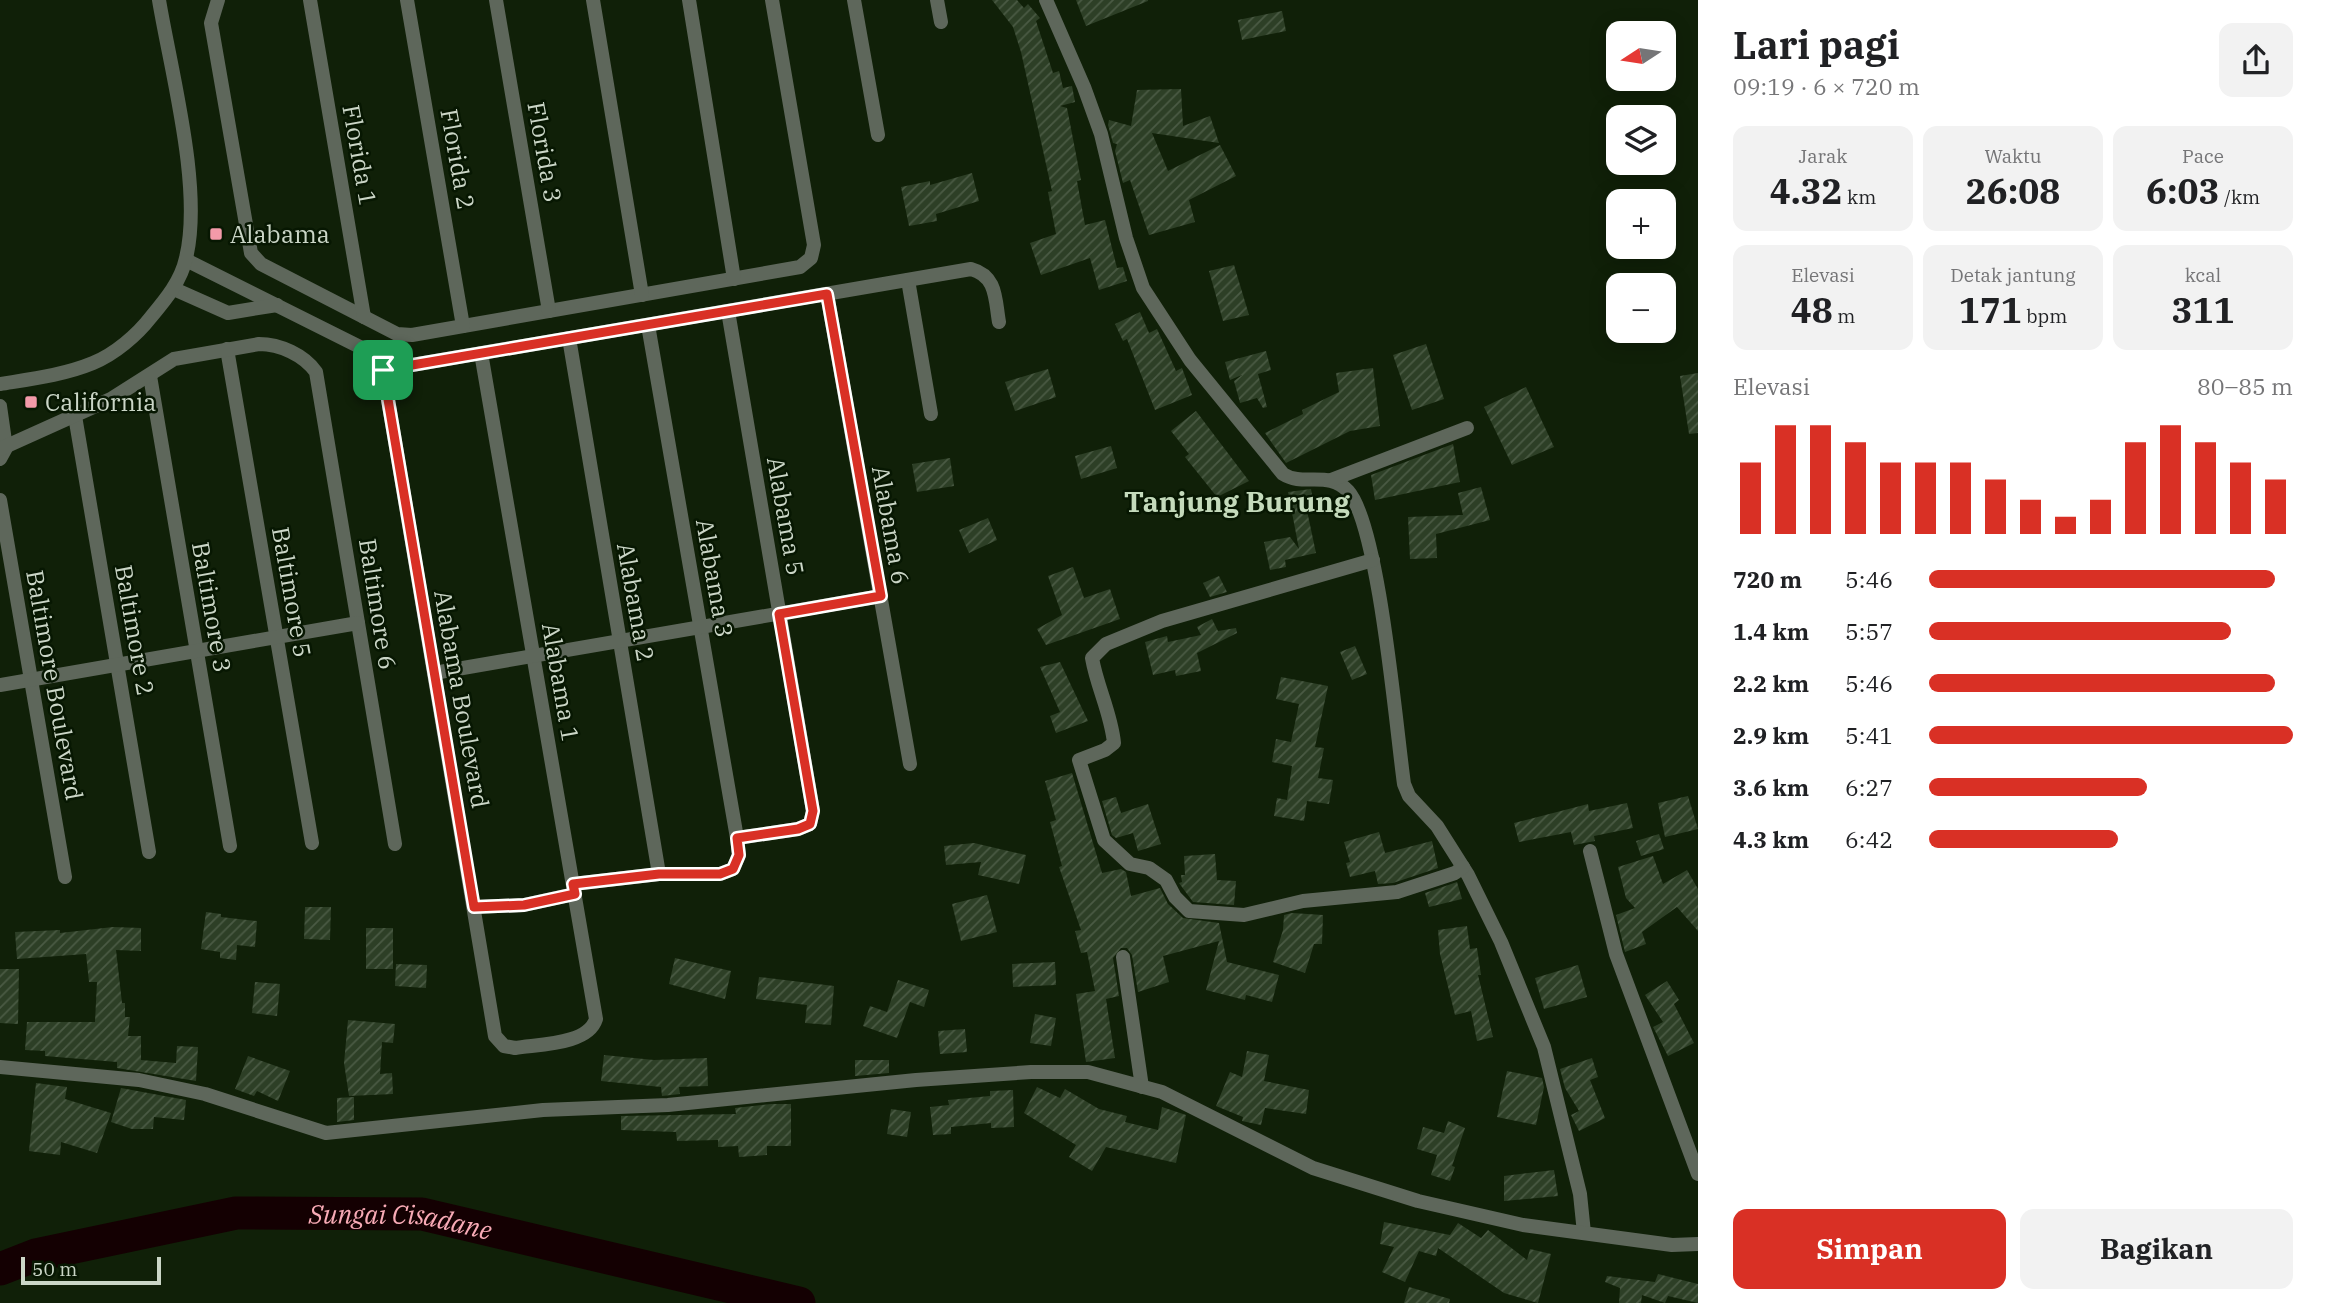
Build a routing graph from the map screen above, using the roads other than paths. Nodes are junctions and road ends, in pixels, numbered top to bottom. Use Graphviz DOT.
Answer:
graph roads {
  1 [pos="159,0"];
  2 [pos="218,0"];
  3 [pos="310,0"];
  4 [pos="407,0"];
  5 [pos="496,0"];
  6 [pos="593,0"];
  7 [pos="689,0"];
  8 [pos="772,0"];
  9 [pos="855,0"];
  10 [pos="937,0"];
  11 [pos="1046,0"];
  12 [pos="941,22"];
  13 [pos="878,135"];
  14 [pos="186,260"];
  15 [pos="734,279"];
  16 [pos="908,280"];
  17 [pos="174,289"];
  18 [pos="827,294"];
  19 [pos="642,295"];
  20 [pos="277,305"];
  21 [pos="548,311"];
  22 [pos="728,311"];
  23 [pos="364,317"];
  24 [pos="999,322"];
  25 [pos="648,325"];
  26 [pos="463,326"];
  27 [pos="569,338"];
  28 [pos="227,349"];
  29 [pos="481,353"];
  30 [pos="383,370"];
  31 [pos="150,376"];
  32 [pos="0,384"];
  33 [pos="0,407"];
  34 [pos="931,414"];
  35 [pos="75,416"];
  36 [pos="1467,428"];
  37 [pos="2,452"];
  38 [pos="1331,480"];
  39 [pos="0,500"];
  40 [pos="1373,560"];
  41 [pos="881,596"];
  42 [pos="779,614"];
  43 [pos="358,623"];
  44 [pos="700,627"];
  45 [pos="277,637"];
  46 [pos="620,641"];
  47 [pos="197,651"];
  48 [pos="533,656"];
  49 [pos="118,665"];
  50 [pos="434,673"];
  51 [pos="31,680"];
  52 [pos="0,685"];
  53 [pos="910,764"];
  54 [pos="737,838"];
  55 [pos="312,843"];
  56 [pos="395,844"];
  57 [pos="230,846"];
  58 [pos="1590,851"];
  59 [pos="149,852"];
  60 [pos="1464,867"];
  61 [pos="659,874"];
  62 [pos="65,877"];
  63 [pos="574,889"];
  64 [pos="474,907"];
  65 [pos="1123,957"];
  66 [pos="495,1036"];
  67 [pos="0,1067"];
  68 [pos="1142,1087"];
  69 [pos="1698,1174"];
  70 [pos="1584,1233"];
  71 [pos="1698,1244"];
  1 -- 14 [label="street"];
  2 -- 23 [label="street"];
  3 -- 23 [label="street, Florida 1"];
  4 -- 26 [label="street, Florida 2"];
  5 -- 21 [label="street, Florida 3"];
  6 -- 19 [label="street"];
  7 -- 15 [label="street"];
  8 -- 15 [label="street"];
  9 -- 13 [label="street"];
  10 -- 12 [label="street"];
  11 -- 38 [label="street"];
  14 -- 17 [label="street"];
  14 -- 20 [label="street"];
  15 -- 19 [label="street"];
  16 -- 18 [label="street"];
  16 -- 24 [label="street"];
  16 -- 34 [label="street"];
  17 -- 20 [label="street"];
  17 -- 32 [label="street"];
  18 -- 22 [label="street"];
  18 -- 41 [label="street, Alabama 6"];
  19 -- 21 [label="street"];
  20 -- 30 [label="street"];
  21 -- 26 [label="street"];
  22 -- 25 [label="street"];
  22 -- 42 [label="street, Alabama 5"];
  23 -- 26 [label="street"];
  25 -- 27 [label="street"];
  25 -- 44 [label="street, Alabama 3"];
  27 -- 29 [label="street"];
  27 -- 46 [label="street, Alabama 2"];
  28 -- 31 [label="street"];
  28 -- 43 [label="street, Baltimore 6"];
  28 -- 45 [label="street, Baltimore 5"];
  29 -- 30 [label="street"];
  29 -- 48 [label="street, Alabama 1"];
  30 -- 50 [label="street, Alabama Boulevard"];
  31 -- 35 [label="street"];
  31 -- 47 [label="street, Baltimore 3"];
  33 -- 37 [label="street"];
  35 -- 37 [label="street"];
  35 -- 49 [label="street, Baltimore 2"];
  36 -- 38 [label="street"];
  38 -- 40 [label="street"];
  39 -- 51 [label="street, Baltimore Boulevard"];
  40 -- 60 [label="street"];
  40 -- 60 [label="street"];
  41 -- 42 [label="street"];
  41 -- 53 [label="street, Alabama 6"];
  42 -- 44 [label="street"];
  42 -- 54 [label="street, Alabama 5"];
  43 -- 45 [label="street"];
  43 -- 56 [label="street, Baltimore 6"];
  44 -- 46 [label="street"];
  44 -- 54 [label="street, Alabama 3"];
  45 -- 47 [label="street"];
  45 -- 55 [label="street, Baltimore 5"];
  46 -- 48 [label="street"];
  46 -- 61 [label="street, Alabama 2"];
  47 -- 49 [label="street"];
  47 -- 57 [label="street, Baltimore 3"];
  48 -- 50 [label="street"];
  48 -- 63 [label="street, Alabama 1"];
  49 -- 51 [label="street"];
  49 -- 59 [label="street, Baltimore 2"];
  50 -- 64 [label="street, Alabama Boulevard"];
  51 -- 52 [label="street"];
  51 -- 62 [label="street, Baltimore Boulevard"];
  54 -- 61 [label="street"];
  58 -- 69 [label="street"];
  60 -- 70 [label="street"];
  61 -- 63 [label="street"];
  63 -- 64 [label="street"];
  63 -- 66 [label="street, Alabama 1"];
  64 -- 66 [label="street, Alabama Boulevard"];
  65 -- 68 [label="street"];
  67 -- 68 [label="street"];
  68 -- 70 [label="street"];
  70 -- 71 [label="street"];
}
